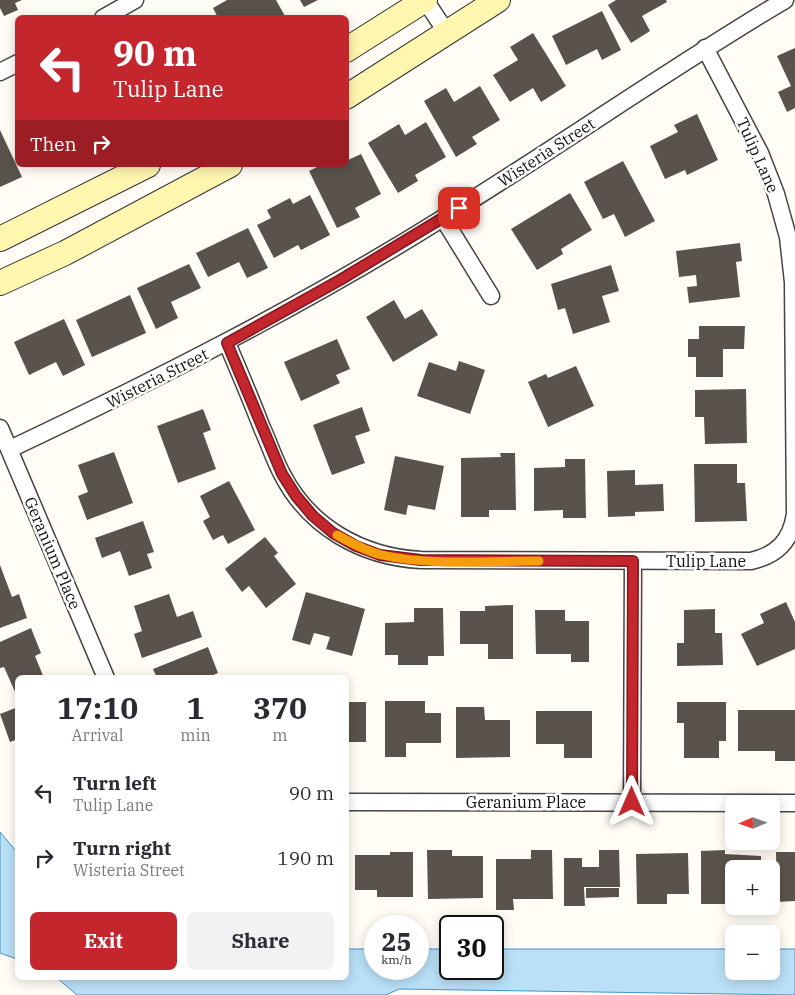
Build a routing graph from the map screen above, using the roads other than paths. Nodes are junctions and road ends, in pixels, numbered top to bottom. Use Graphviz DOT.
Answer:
graph roads {
  1 [pos="135,0"];
  2 [pos="425,0"];
  3 [pos="498,0"];
  4 [pos="785,0"];
  5 [pos="108,15"];
  6 [pos="447,33"];
  7 [pos="349,48"];
  8 [pos="705,48"];
  9 [pos="15,64"];
  10 [pos="0,72"];
  11 [pos="349,95"];
  12 [pos="144,167"];
  13 [pos="226,167"];
  14 [pos="443,218"];
  15 [pos="0,239"];
  16 [pos="0,283"];
  17 [pos="492,296"];
  18 [pos="227,343"];
  19 [pos="0,428"];
  20 [pos="10,449"];
  21 [pos="633,561"];
  22 [pos="105,675"];
  23 [pos="349,802"];
  24 [pos="632,802"];
  25 [pos="795,803"];
  1 -- 5 [label="street"];
  2 -- 6 [label="street"];
  2 -- 7 [label="street"];
  3 -- 6 [label="street"];
  4 -- 8 [label="street, Wisteria Street"];
  6 -- 11 [label="street"];
  8 -- 14 [label="street, Wisteria Street"];
  8 -- 21 [label="street, Tulip Lane"];
  9 -- 10 [label="street"];
  12 -- 15 [label="street"];
  13 -- 16 [label="street"];
  14 -- 17 [label="street"];
  14 -- 18 [label="street, Wisteria Street"];
  18 -- 20 [label="street, Wisteria Street"];
  18 -- 21 [label="street, Tulip Lane"];
  19 -- 20 [label="street, Geranium Place"];
  20 -- 22 [label="street, Geranium Place"];
  21 -- 24 [label="street"];
  23 -- 24 [label="street, Geranium Place"];
  24 -- 25 [label="street, Geranium Place"];
}
